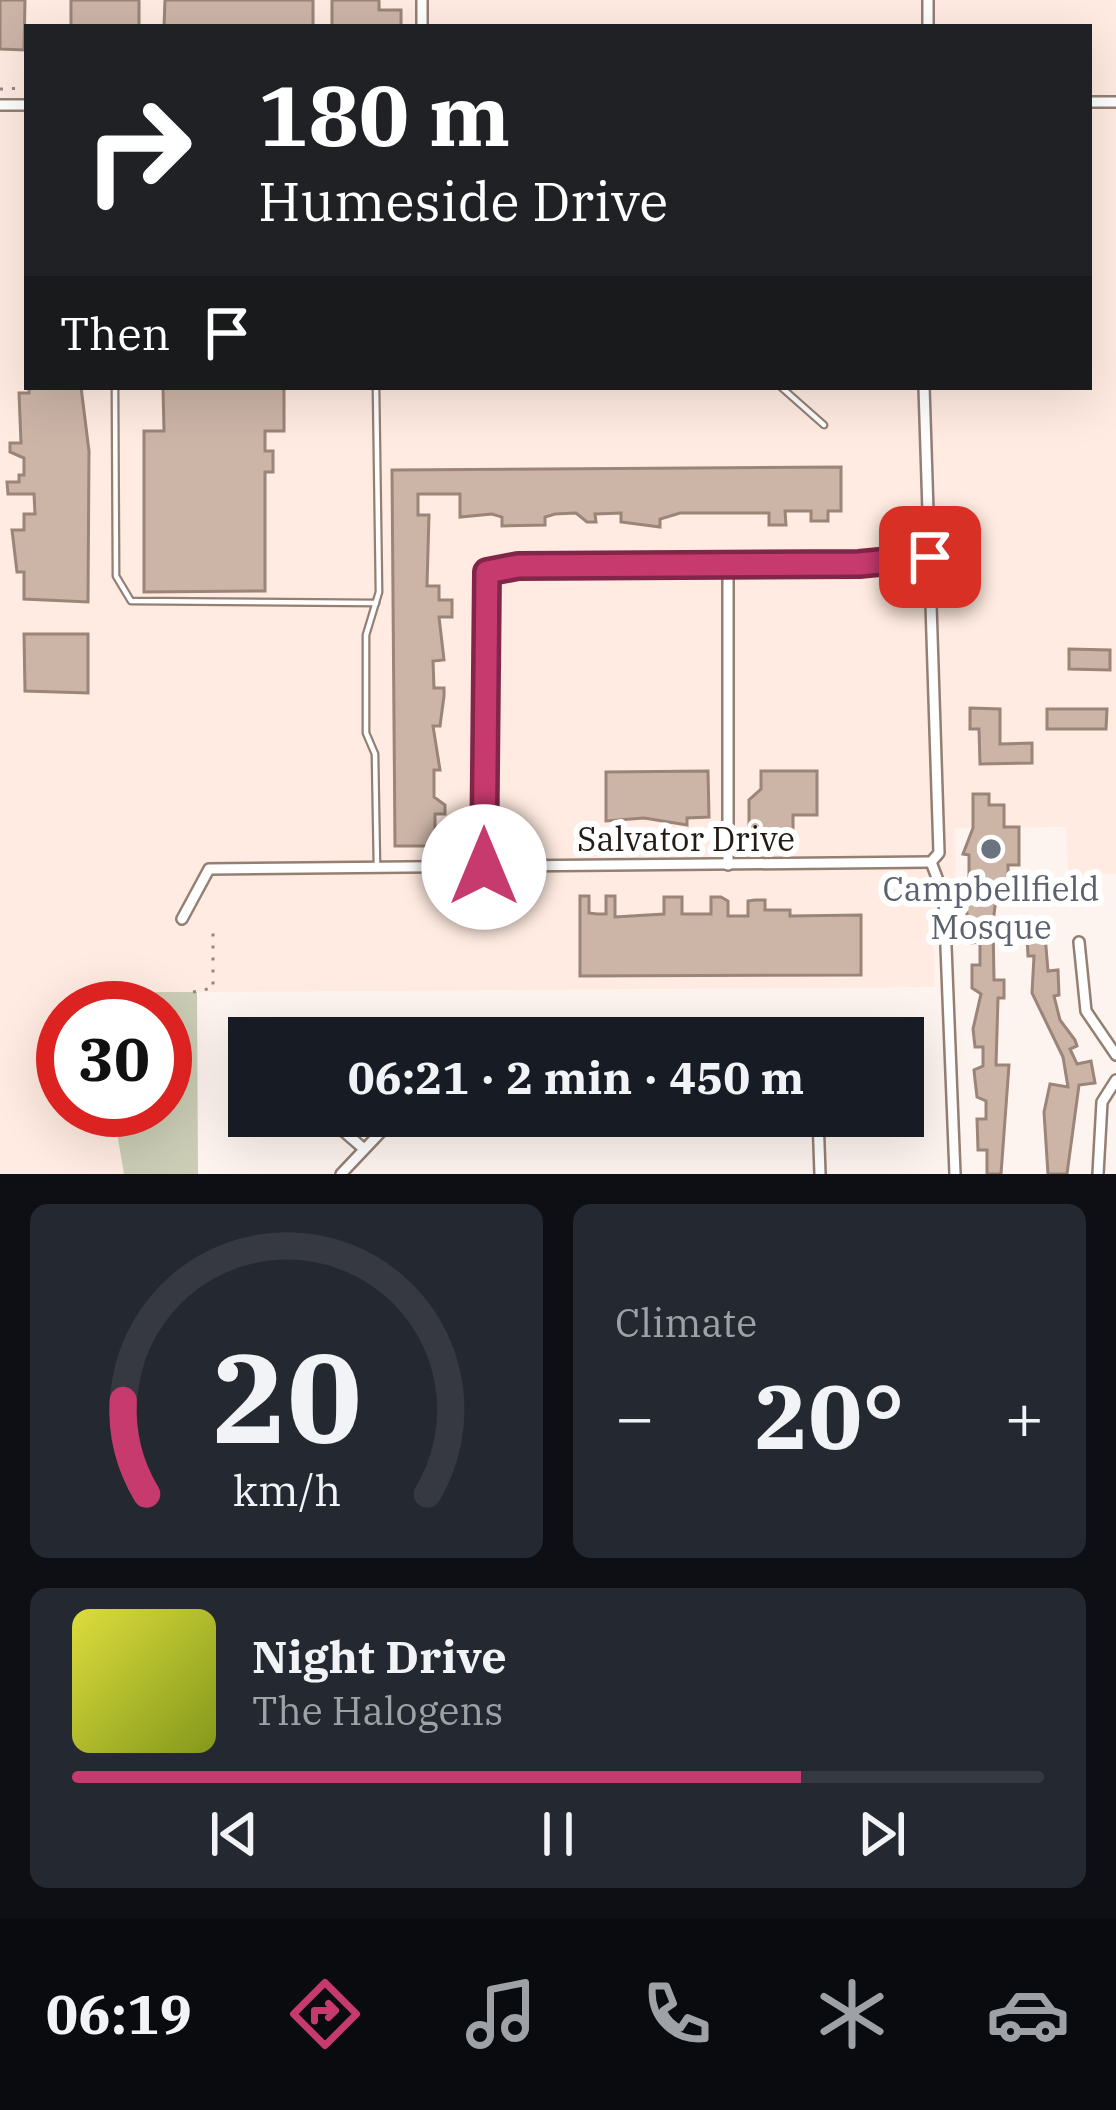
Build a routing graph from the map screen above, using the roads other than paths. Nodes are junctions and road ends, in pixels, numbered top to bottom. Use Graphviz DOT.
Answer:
graph roads {
  1 [pos="115,390"];
  2 [pos="376,390"];
  3 [pos="784,390"];
  4 [pos="924,390"];
  5 [pos="824,425"];
  6 [pos="930,557"];
  7 [pos="859,564"];
  8 [pos="728,565"];
  9 [pos="931,571"];
  10 [pos="376,603"];
  11 [pos="931,862"];
  12 [pos="728,865"];
  13 [pos="484,867"];
  14 [pos="377,868"];
  15 [pos="182,919"];
  16 [pos="1079,943"];
  17 [pos="1116,1055"];
  18 [pos="1116,1080"];
  19 [pos="350,1137"];
  20 [pos="376,1137"];
  21 [pos="819,1137"];
  22 [pos="364,1149"];
  23 [pos="341,1174"];
  24 [pos="820,1174"];
  25 [pos="955,1174"];
  26 [pos="1098,1174"];
  1 -- 10 [label="lane"];
  2 -- 10 [label="lane"];
  3 -- 5 [label="lane"];
  4 -- 6 [label="street"];
  6 -- 7 [label="street"];
  6 -- 9 [label="street"];
  7 -- 8 [label="street"];
  7 -- 9 [label="street"];
  8 -- 12 [label="street"];
  8 -- 13 [label="street"];
  9 -- 11 [label="street"];
  10 -- 14 [label="lane"];
  11 -- 12 [label="street, Salvator Drive"];
  11 -- 25 [label="street"];
  12 -- 13 [label="street, Salvator Drive"];
  13 -- 14 [label="street, Salvator Drive"];
  14 -- 15 [label="street, Salvator Drive"];
  16 -- 17 [label="street"];
  18 -- 26 [label="street"];
  19 -- 22 [label="street"];
  20 -- 22 [label="street"];
  21 -- 24 [label="street"];
  22 -- 23 [label="street"];
}
